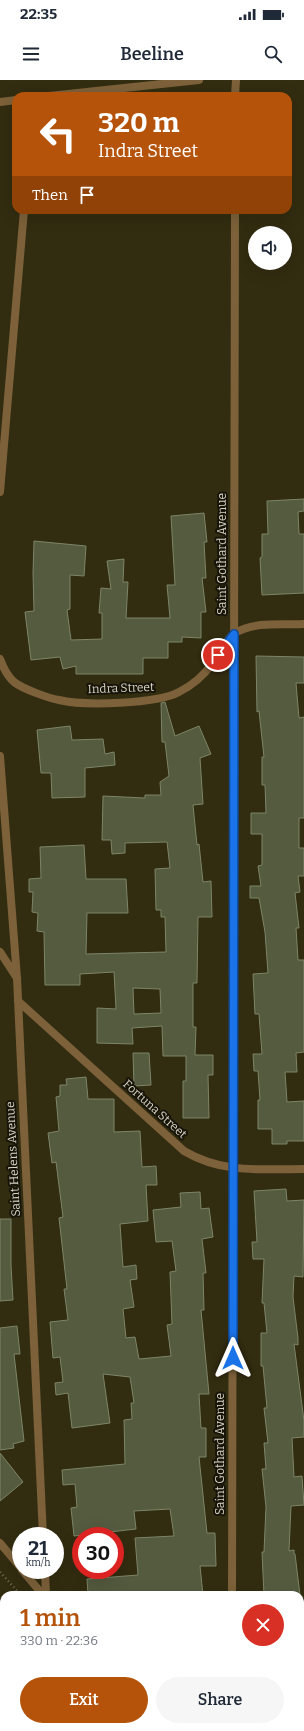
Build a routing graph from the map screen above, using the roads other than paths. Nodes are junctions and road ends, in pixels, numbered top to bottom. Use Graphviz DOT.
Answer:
graph roads {
  1 [pos="199,80"];
  2 [pos="236,80"];
  3 [pos="86,92"];
  4 [pos="236,92"];
  5 [pos="12,100"];
  6 [pos="0,102"];
  7 [pos="24,214"];
  8 [pos="235,214"];
  9 [pos="0,492"];
  10 [pos="304,624"];
  11 [pos="234,634"];
  12 [pos="0,659"];
  13 [pos="0,756"];
  14 [pos="0,952"];
  15 [pos="17,978"];
  16 [pos="18,1001"];
  17 [pos="233,1169"];
  18 [pos="304,1169"];
  19 [pos="43,1527"];
  20 [pos="0,1543"];
  21 [pos="12,1557"];
  22 [pos="30,1579"];
  23 [pos="45,1579"];
  24 [pos="40,1591"];
  25 [pos="46,1591"];
  26 [pos="232,1591"];
  1 -- 3 [label="street"];
  2 -- 4 [label="street"];
  5 -- 6 [label="street"];
  7 -- 9 [label="street"];
  8 -- 11 [label="street, Saint Gothard Avenue"];
  10 -- 11 [label="street"];
  11 -- 12 [label="street, Indra Street"];
  11 -- 17 [label="street, Saint Gothard Avenue"];
  13 -- 15 [label="street, Saint Helens Avenue"];
  14 -- 15 [label="street"];
  15 -- 16 [label="street, Saint Helens Avenue"];
  16 -- 17 [label="street, Fortuna Street"];
  16 -- 19 [label="street, Saint Helens Avenue"];
  17 -- 18 [label="street, Fortuna Street"];
  17 -- 26 [label="street, Saint Gothard Avenue"];
  20 -- 21 [label="street"];
  22 -- 24 [label="street"];
  23 -- 25 [label="street"];
}
